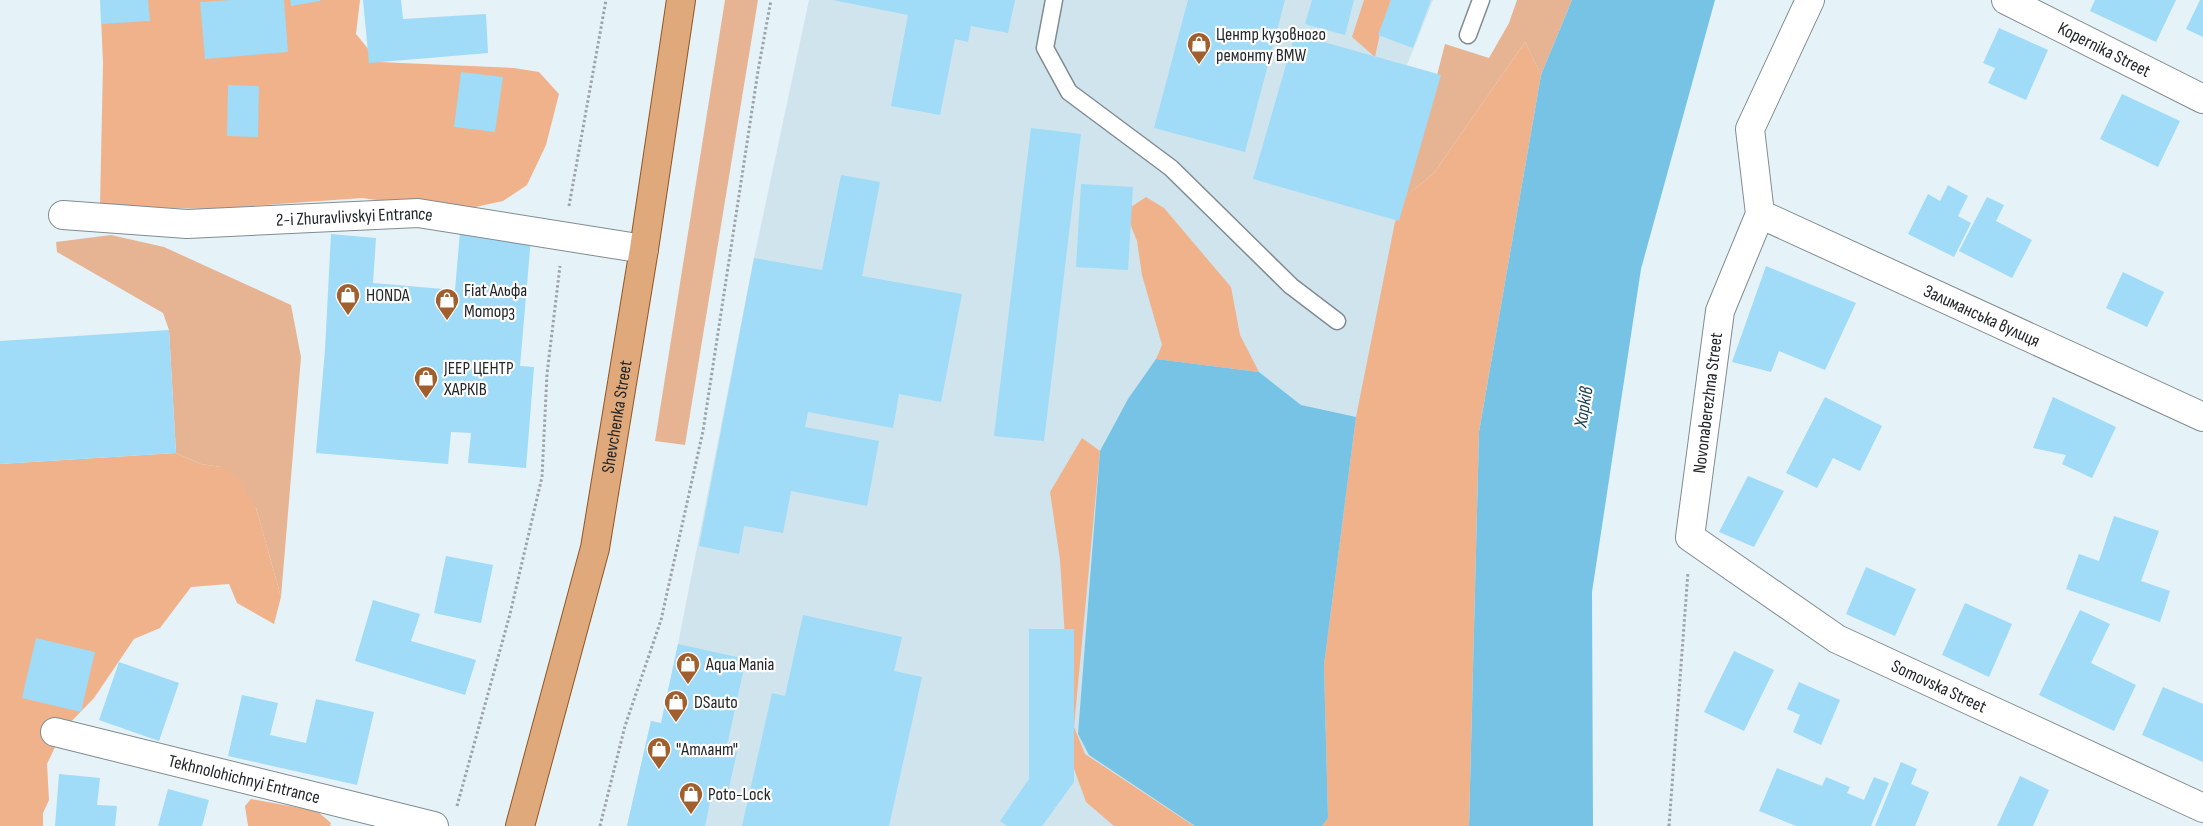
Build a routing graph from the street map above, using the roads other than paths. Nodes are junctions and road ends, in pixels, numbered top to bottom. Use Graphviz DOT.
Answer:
graph roads {
  1 [pos="681,0"];
  2 [pos="1054,0"];
  3 [pos="1481,0"];
  4 [pos="1810,0"];
  5 [pos="2006,0"];
  6 [pos="1468,35"];
  7 [pos="2203,99"];
  8 [pos="1760,214"];
  9 [pos="63,215"];
  10 [pos="644,249"];
  11 [pos="1337,322"];
  12 [pos="2203,417"];
  13 [pos="1690,537"];
  14 [pos="55,732"];
  15 [pos="2203,808"];
  16 [pos="434,826"];
  17 [pos="520,826"];
  1 -- 10 [label="main road, Shevchenka Street"];
  2 -- 11 [label="lane"];
  3 -- 6 [label="lane"];
  4 -- 8 [label="street, Novonaberezhna Street"];
  5 -- 7 [label="street, Kopernika Street"];
  8 -- 12 [label="street, Залиманська вулиця"];
  8 -- 13 [label="street, Novonaberezhna Street"];
  9 -- 10 [label="street, 2-i Zhuravlivskyi Entrance"];
  10 -- 17 [label="main road, Shevchenka Street"];
  13 -- 15 [label="street, Somovska Street"];
  14 -- 16 [label="street, Tekhnolohichnyi Entrance"];
}
